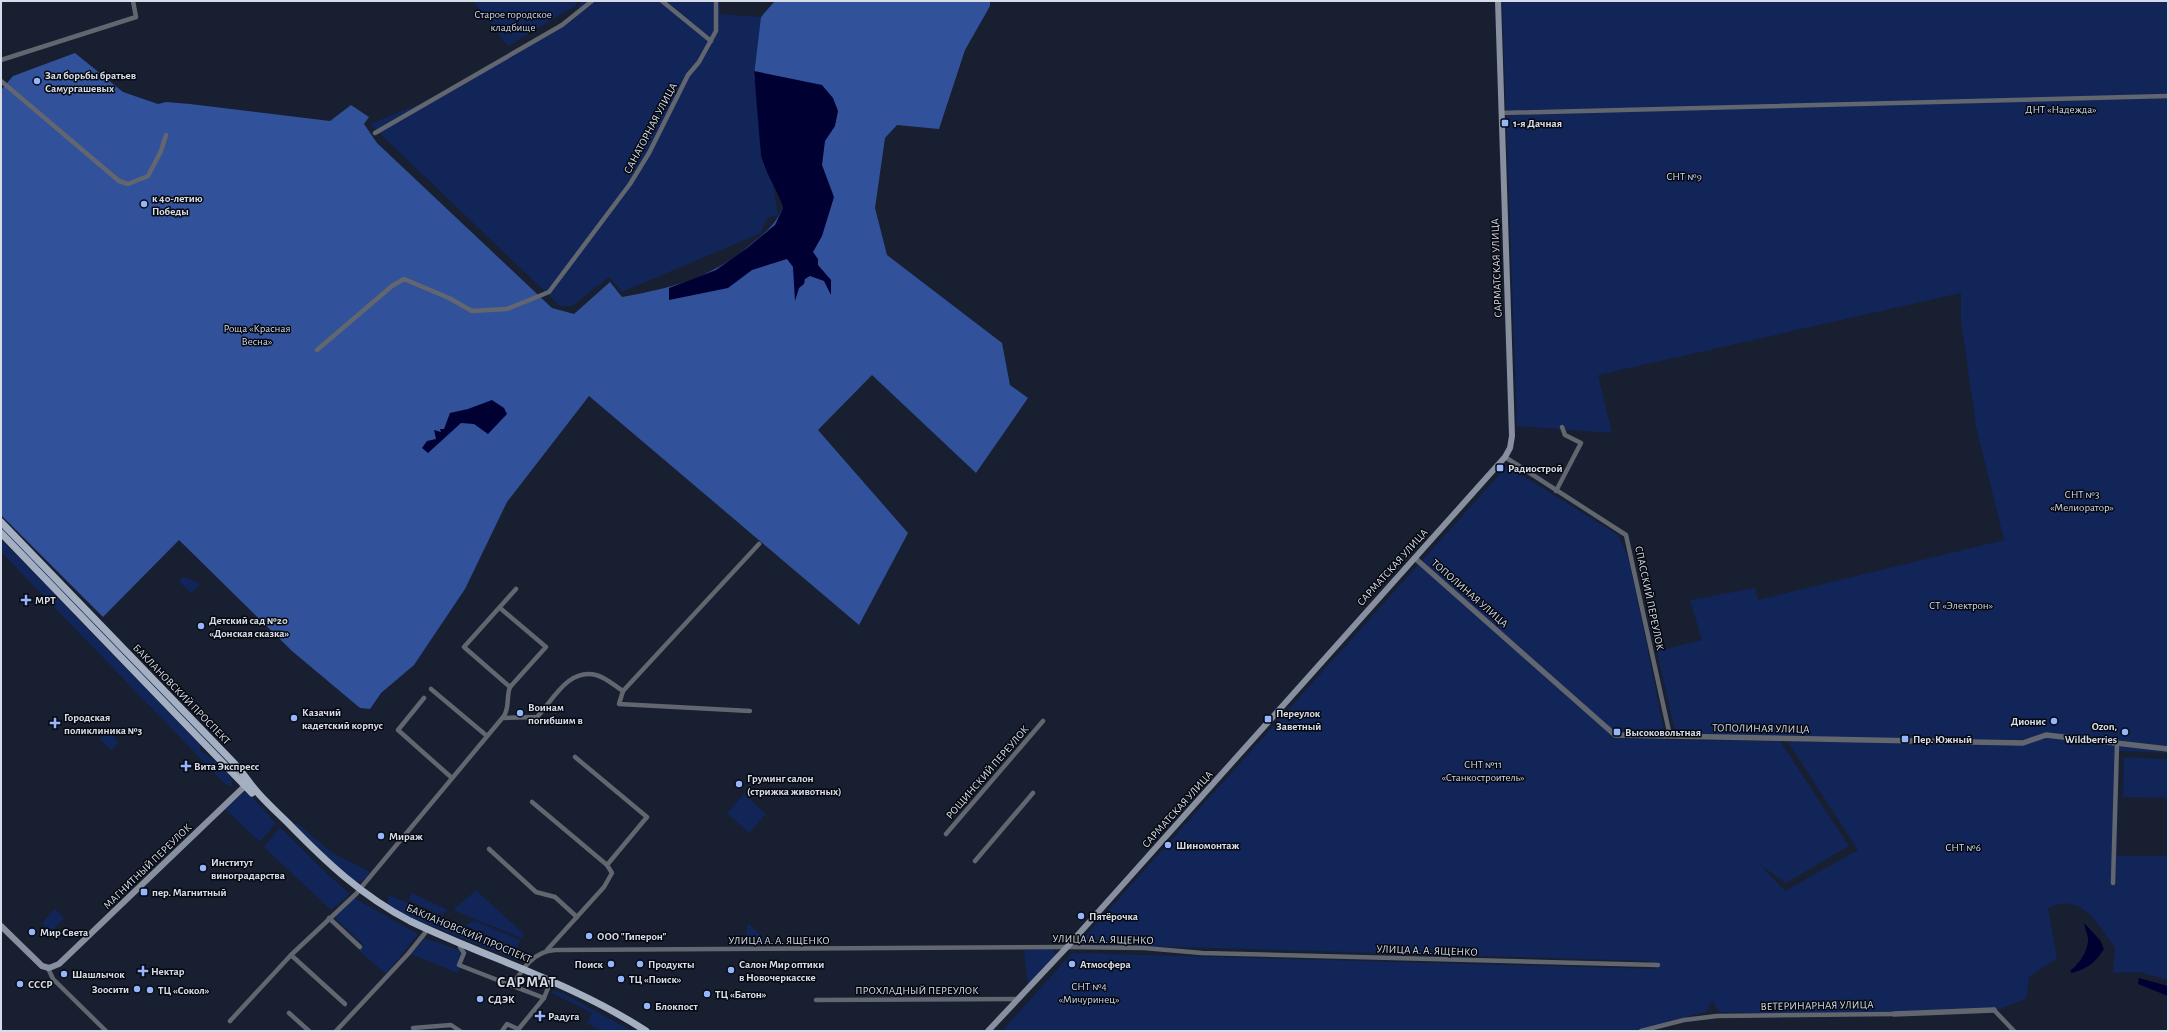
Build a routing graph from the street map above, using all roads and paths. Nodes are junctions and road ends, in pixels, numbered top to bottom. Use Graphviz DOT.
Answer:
graph roads {
  1 [pos="133,1"];
  2 [pos="592,1"];
  3 [pos="662,1"];
  4 [pos="716,1"];
  5 [pos="1498,1"];
  6 [pos="585,3"];
  7 [pos="711,41"];
  8 [pos="1,60"];
  9 [pos="1,81"];
  10 [pos="6,85"];
  11 [pos="1,89"];
  12 [pos="2168,96"];
  13 [pos="1501,113"];
  14 [pos="375,133"];
  15 [pos="166,135"];
  16 [pos="317,350"];
  17 [pos="1562,427"];
  18 [pos="1504,457"];
  19 [pos="1556,490"];
  20 [pos="1,522"];
  21 [pos="1,532"];
  22 [pos="759,544"];
  23 [pos="1416,560"];
  24 [pos="516,589"];
  25 [pos="500,608"];
  26 [pos="510,687"];
  27 [pos="431,689"];
  28 [pos="623,691"];
  29 [pos="424,698"];
  30 [pos="750,711"];
  31 [pos="503,718"];
  32 [pos="1043,721"];
  33 [pos="487,736"];
  34 [pos="1670,736"];
  35 [pos="2117,744"];
  36 [pos="2168,749"];
  37 [pos="575,757"];
  38 [pos="452,778"];
  39 [pos="247,784"];
  40 [pos="1033,793"];
  41 [pos="532,802"];
  42 [pos="946,834"];
  43 [pos="489,849"];
  44 [pos="975,860"];
  45 [pos="607,865"];
  46 [pos="2113,883"];
  47 [pos="358,891"];
  48 [pos="577,917"];
  49 [pos="328,918"];
  50 [pos="1,926"];
  51 [pos="425,933"];
  52 [pos="360,947"];
  53 [pos="460,947"];
  54 [pos="1067,947"];
  55 [pos="547,950"];
  56 [pos="291,955"];
  57 [pos="1658,965"];
  58 [pos="48,968"];
  59 [pos="523,970"];
  60 [pos="550,983"];
  61 [pos="513,985"];
  62 [pos="544,998"];
  63 [pos="1019,999"];
  64 [pos="816,1000"];
  65 [pos="345,1004"];
  66 [pos="1994,1010"];
  67 [pos="289,1013"];
  68 [pos="1894,1014"];
  69 [pos="230,1021"];
  70 [pos="413,1028"];
  71 [pos="517,1030"];
  72 [pos="106,1031"];
  73 [pos="309,1031"];
  74 [pos="336,1031"];
  75 [pos="460,1031"];
  76 [pos="502,1031"];
  77 [pos="639,1031"];
  78 [pos="646,1031"];
  79 [pos="988,1031"];
  80 [pos="1641,1031"];
  81 [pos="2014,1031"];
  1 -- 8 [label="street"];
  2 -- 6 [label="street"];
  3 -- 7 [label="street"];
  4 -- 7 [label="street, САНАТОРНАЯ УЛИЦА"];
  5 -- 13 [label="main road, САРМАТСКАЯ УЛИЦА"];
  6 -- 14 [label="street"];
  7 -- 16 [label="street, САНАТОРНАЯ УЛИЦА"];
  9 -- 10 [label="street"];
  10 -- 11 [label="street"];
  10 -- 15 [label="street"];
  12 -- 13 [label="street"];
  13 -- 18 [label="main road, САРМАТСКАЯ УЛИЦА"];
  17 -- 19 [label="street"];
  18 -- 19 [label="street, СПАССКИЙ ПЕРЕУЛОК"];
  18 -- 54 [label="main road, САРМАТСКАЯ УЛИЦА"];
  19 -- 34 [label="street, СПАССКИЙ ПЕРЕУЛОК"];
  20 -- 39 [label="main road, БАКЛАНОВСКИЙ ПРОСПЕКТ"];
  21 -- 39 [label="main road, БАКЛАНОВСКИЙ ПРОСПЕКТ"];
  22 -- 28 [label="street"];
  23 -- 34 [label="street, ТОПОЛИНАЯ УЛИЦА"];
  24 -- 25 [label="street"];
  25 -- 26 [label="street"];
  25 -- 26 [label="street"];
  26 -- 31 [label="street"];
  27 -- 33 [label="street"];
  28 -- 30 [label="street"];
  28 -- 31 [label="street"];
  29 -- 38 [label="street"];
  31 -- 33 [label="street"];
  32 -- 42 [label="street, РОЩИНСКИЙ ПЕРЕУЛОК"];
  33 -- 38 [label="street"];
  34 -- 35 [label="street, ТОПОЛИНАЯ УЛИЦА"];
  35 -- 36 [label="street, ТОПОЛИНАЯ УЛИЦА"];
  35 -- 46 [label="street"];
  37 -- 45 [label="street"];
  38 -- 47 [label="street"];
  39 -- 47 [label="main road, БАКЛАНОВСКИЙ ПРОСПЕКТ"];
  39 -- 58 [label="main road, МАГНИТНЫЙ ПЕРЕУЛОК"];
  40 -- 44 [label="street"];
  41 -- 45 [label="street"];
  43 -- 48 [label="street"];
  45 -- 48 [label="street"];
  47 -- 49 [label="street"];
  47 -- 51 [label="main road, БАКЛАНОВСКИЙ ПРОСПЕКТ"];
  47 -- 59 [label="main road, БАКЛАНОВСКИЙ ПРОСПЕКТ"];
  48 -- 55 [label="street"];
  49 -- 52 [label="street"];
  49 -- 56 [label="street"];
  50 -- 58 [label="main road"];
  51 -- 53 [label="main road, БАКЛАНОВСКИЙ ПРОСПЕКТ"];
  51 -- 74 [label="street"];
  53 -- 59 [label="main road, БАКЛАНОВСКИЙ ПРОСПЕКТ"];
  53 -- 61 [label="street"];
  54 -- 55 [label="street, УЛИЦА А. А. ЯЩЕНКО"];
  54 -- 57 [label="street, УЛИЦА А. А. ЯЩЕНКО"];
  54 -- 63 [label="main road, САРМАТСКАЯ УЛИЦА"];
  55 -- 59 [label="street"];
  56 -- 65 [label="street"];
  56 -- 69 [label="street"];
  58 -- 72 [label="street"];
  59 -- 60 [label="main road, БАКЛАНОВСКИЙ ПРОСПЕКТ"];
  59 -- 61 [label="street"];
  59 -- 78 [label="main road, БАКЛАНОВСКИЙ ПРОСПЕКТ"];
  60 -- 62 [label="street"];
  60 -- 77 [label="main road, БАКЛАНОВСКИЙ ПРОСПЕКТ"];
  61 -- 62 [label="street"];
  62 -- 71 [label="street"];
  63 -- 64 [label="street, ПРОХЛАДНЫЙ ПЕРЕУЛОК"];
  63 -- 79 [label="main road, САРМАТСКАЯ УЛИЦА"];
  66 -- 68 [label="street, ВЕТЕРИНАРНАЯ УЛИЦА"];
  66 -- 81 [label="street"];
  67 -- 73 [label="street"];
  68 -- 80 [label="street, ВЕТЕРИНАРНАЯ УЛИЦА"];
  70 -- 75 [label="street"];
  71 -- 76 [label="street"];
}
